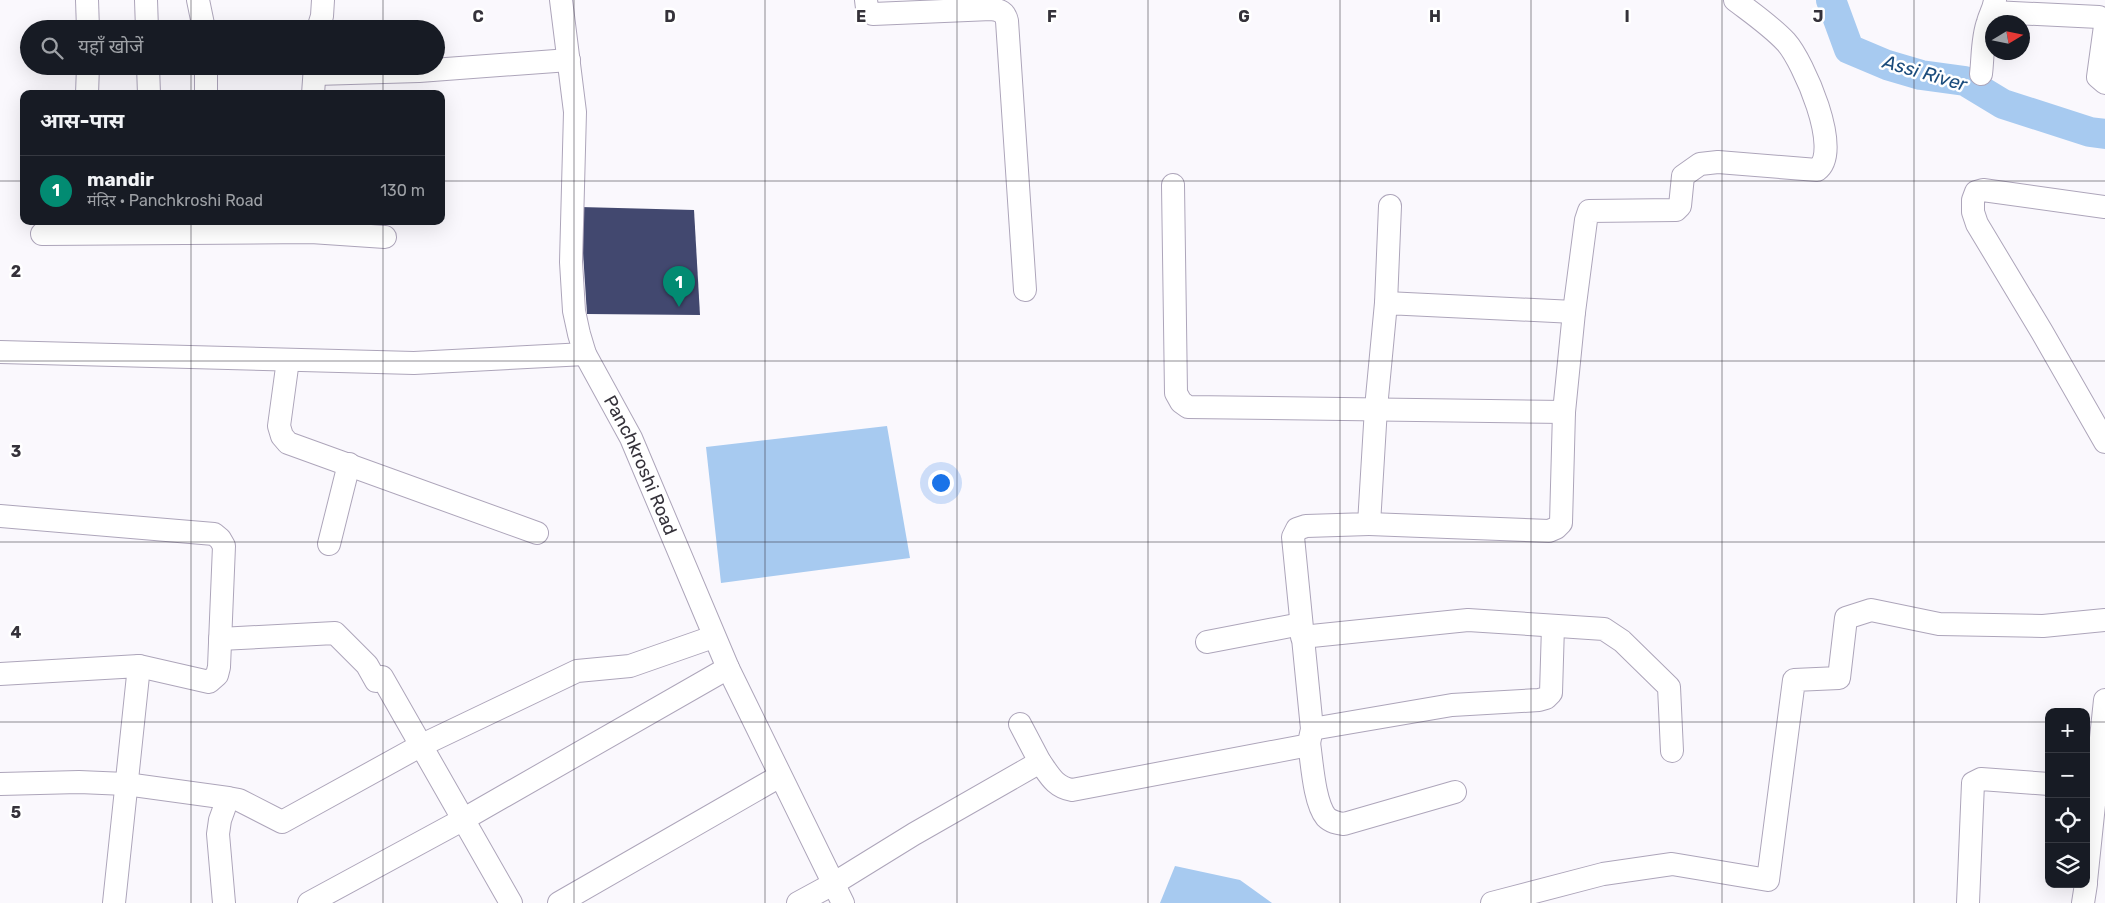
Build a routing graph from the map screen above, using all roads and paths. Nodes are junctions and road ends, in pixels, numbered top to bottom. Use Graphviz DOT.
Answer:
graph roads {
  1 [pos="87,0"];
  2 [pos="146,0"];
  3 [pos="198,0"];
  4 [pos="323,0"];
  5 [pos="561,0"];
  6 [pos="866,0"];
  7 [pos="1735,0"];
  8 [pos="919,6"];
  9 [pos="1994,6"];
  10 [pos="88,20"];
  11 [pos="147,20"];
  12 [pos="202,20"];
  13 [pos="321,20"];
  14 [pos="2105,25"];
  15 [pos="568,60"];
  16 [pos="445,69"];
  17 [pos="1981,74"];
  18 [pos="88,75"];
  19 [pos="148,75"];
  20 [pos="206,75"];
  21 [pos="360,75"];
  22 [pos="315,78"];
  23 [pos="2105,83"];
  24 [pos="87,90"];
  25 [pos="149,90"];
  26 [pos="206,90"];
  27 [pos="1173,185"];
  28 [pos="1390,206"];
  29 [pos="2105,207"];
  30 [pos="311,226"];
  31 [pos="148,228"];
  32 [pos="42,234"];
  33 [pos="385,237"];
  34 [pos="1025,290"];
  35 [pos="1386,303"];
  36 [pos="1574,312"];
  37 [pos="0,352"];
  38 [pos="586,354"];
  39 [pos="288,360"];
  40 [pos="1376,408"];
  41 [pos="1564,412"];
  42 [pos="2105,442"];
  43 [pos="349,464"];
  44 [pos="0,516"];
  45 [pos="1369,524"];
  46 [pos="537,533"];
  47 [pos="329,544"];
  48 [pos="2105,620"];
  49 [pos="1553,626"];
  50 [pos="1302,630"];
  51 [pos="714,636"];
  52 [pos="220,639"];
  53 [pos="1206,642"];
  54 [pos="139,666"];
  55 [pos="728,668"];
  56 [pos="0,674"];
  57 [pos="2105,700"];
  58 [pos="1020,724"];
  59 [pos="1311,736"];
  60 [pos="420,746"];
  61 [pos="1672,751"];
  62 [pos="1040,762"];
  63 [pos="780,776"];
  64 [pos="2096,778"];
  65 [pos="0,784"];
  66 [pos="126,784"];
  67 [pos="2045,784"];
  68 [pos="1455,792"];
  69 [pos="228,798"];
  70 [pos="464,819"];
  71 [pos="2090,843"];
  72 [pos="2085,888"];
  73 [pos="838,894"];
  74 [pos="114,903"];
  75 [pos="224,903"];
  76 [pos="309,903"];
  77 [pos="511,903"];
  78 [pos="559,903"];
  79 [pos="798,903"];
  80 [pos="1492,903"];
  81 [pos="1968,903"];
  82 [pos="2083,903"];
  1 -- 10 [label="street"];
  2 -- 11 [label="street"];
  3 -- 12 [label="street"];
  4 -- 13 [label="street"];
  5 -- 15 [label="street, Panchkroshi Road"];
  6 -- 8 [label="street"];
  7 -- 36 [label="street"];
  8 -- 34 [label="street"];
  9 -- 14 [label="street"];
  9 -- 17 [label="street"];
  14 -- 23 [label="street"];
  15 -- 16 [label="street"];
  15 -- 38 [label="street, Panchkroshi Road"];
  18 -- 24 [label="street"];
  19 -- 25 [label="street"];
  20 -- 26 [label="street"];
  21 -- 22 [label="street"];
  27 -- 40 [label="street"];
  28 -- 35 [label="street"];
  29 -- 42 [label="street"];
  30 -- 31 [label="street"];
  30 -- 33 [label="street"];
  31 -- 32 [label="street"];
  35 -- 36 [label="street"];
  35 -- 40 [label="street"];
  36 -- 41 [label="street"];
  37 -- 39 [label="street"];
  38 -- 39 [label="street"];
  38 -- 51 [label="street, Panchkroshi Road"];
  39 -- 43 [label="street"];
  40 -- 41 [label="street"];
  40 -- 45 [label="street"];
  41 -- 45 [label="street"];
  43 -- 46 [label="street"];
  43 -- 47 [label="street"];
  44 -- 52 [label="street"];
  45 -- 50 [label="street"];
  48 -- 80 [label="street"];
  49 -- 50 [label="street"];
  49 -- 59 [label="street"];
  49 -- 61 [label="street"];
  50 -- 53 [label="street"];
  50 -- 59 [label="street"];
  51 -- 55 [label="street, Panchkroshi Road"];
  51 -- 60 [label="street"];
  52 -- 54 [label="street"];
  52 -- 60 [label="street"];
  54 -- 56 [label="street"];
  54 -- 66 [label="street"];
  55 -- 63 [label="street, Panchkroshi Road"];
  55 -- 70 [label="street"];
  57 -- 64 [label="street"];
  58 -- 62 [label="street"];
  59 -- 62 [label="street"];
  59 -- 68 [label="street"];
  60 -- 69 [label="street"];
  60 -- 70 [label="street"];
  62 -- 73 [label="street"];
  63 -- 73 [label="street, Panchkroshi Road"];
  63 -- 78 [label="street"];
  64 -- 71 [label="street"];
  65 -- 66 [label="street"];
  66 -- 69 [label="street"];
  66 -- 74 [label="street"];
  67 -- 81 [label="street"];
  69 -- 75 [label="street"];
  70 -- 76 [label="street"];
  70 -- 77 [label="street"];
  72 -- 82 [label="street"];
  73 -- 79 [label="street"];
}
